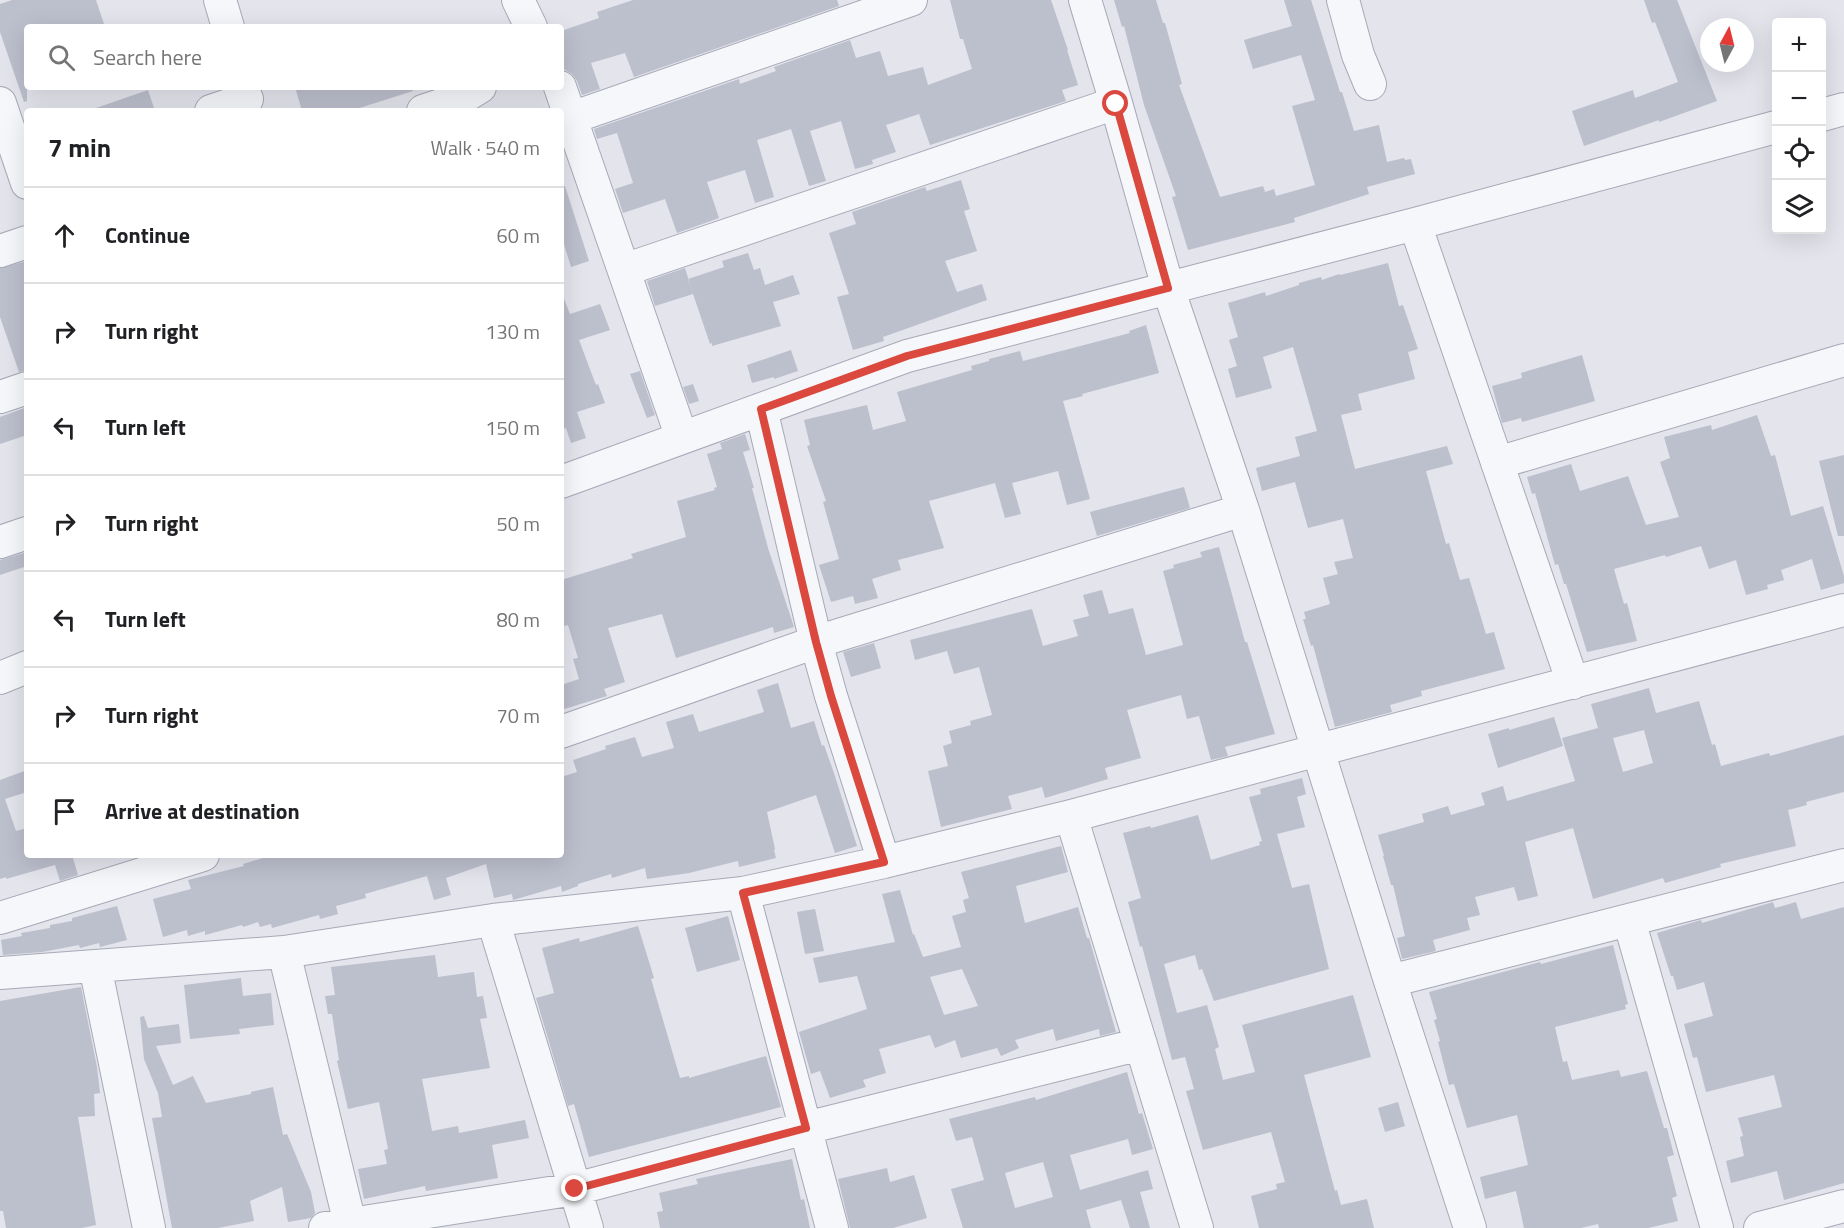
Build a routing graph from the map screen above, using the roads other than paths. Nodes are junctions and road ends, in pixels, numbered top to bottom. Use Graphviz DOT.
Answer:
graph roads {
  1 [pos="220,0"];
  2 [pos="911,0"];
  3 [pos="1085,0"];
  4 [pos="1343,0"];
  5 [pos="227,24"];
  6 [pos="1370,84"];
  7 [pos="475,90"];
  8 [pos="561,90"];
  9 [pos="247,99"];
  10 [pos="0,103"];
  11 [pos="1116,104"];
  12 [pos="220,108"];
  13 [pos="432,108"];
  14 [pos="1844,109"];
  15 [pos="1826,114"];
  16 [pos="571,118"];
  17 [pos="1772,128"];
  18 [pos="19,176"];
  19 [pos="1415,224"];
  20 [pos="24,243"];
  21 [pos="0,251"];
  22 [pos="624,270"];
  23 [pos="1168,288"];
  24 [pos="1844,360"];
  25 [pos="24,389"];
  26 [pos="0,397"];
  27 [pos="761,409"];
  28 [pos="681,438"];
  29 [pos="1497,463"];
  30 [pos="564,481"];
  31 [pos="1243,510"];
  32 [pos="24,534"];
  33 [pos="0,542"];
  34 [pos="1844,610"];
  35 [pos="816,642"];
  36 [pos="24,668"];
  37 [pos="0,678"];
  38 [pos="1573,683"];
  39 [pos="564,731"];
  40 [pos="1318,750"];
  41 [pos="1071,816"];
  42 [pos="193,858"];
  43 [pos="884,862"];
  44 [pos="1844,865"];
  45 [pos="743,893"];
  46 [pos="0,918"];
  47 [pos="493,920"];
  48 [pos="1629,920"];
  49 [pos="284,952"];
  50 [pos="95,966"];
  51 [pos="0,973"];
  52 [pos="1390,981"];
  53 [pos="1141,1044"];
  54 [pos="806,1128"];
  55 [pos="575,1189"];
  56 [pos="1844,1206"];
  57 [pos="342,1227"];
  58 [pos="149,1228"];
  59 [pos="587,1228"];
  60 [pos="832,1228"];
  61 [pos="1197,1228"];
  62 [pos="1470,1228"];
  63 [pos="1717,1228"];
  64 [pos="1760,1228"];
  1 -- 5 [label="street"];
  2 -- 16 [label="street"];
  3 -- 11 [label="street"];
  4 -- 6 [label="street"];
  7 -- 13 [label="street"];
  8 -- 16 [label="street"];
  9 -- 12 [label="street"];
  10 -- 18 [label="street"];
  11 -- 22 [label="street"];
  11 -- 23 [label="street"];
  14 -- 15 [label="street"];
  16 -- 22 [label="street"];
  17 -- 19 [label="street"];
  19 -- 23 [label="street"];
  19 -- 29 [label="street"];
  20 -- 21 [label="street"];
  22 -- 28 [label="street"];
  23 -- 27 [label="street"];
  23 -- 31 [label="street"];
  24 -- 29 [label="street"];
  25 -- 26 [label="street"];
  27 -- 28 [label="street"];
  27 -- 35 [label="street"];
  28 -- 30 [label="street"];
  29 -- 38 [label="street"];
  31 -- 35 [label="street"];
  31 -- 40 [label="street"];
  32 -- 33 [label="street"];
  34 -- 38 [label="street"];
  35 -- 39 [label="street"];
  35 -- 43 [label="street"];
  36 -- 37 [label="street"];
  38 -- 40 [label="street"];
  40 -- 41 [label="street"];
  40 -- 52 [label="street"];
  41 -- 43 [label="street"];
  41 -- 53 [label="street"];
  42 -- 46 [label="street"];
  43 -- 45 [label="street"];
  44 -- 48 [label="street"];
  45 -- 47 [label="street"];
  45 -- 54 [label="street"];
  47 -- 49 [label="street"];
  47 -- 55 [label="street"];
  48 -- 52 [label="street"];
  48 -- 63 [label="street"];
  49 -- 50 [label="street"];
  49 -- 57 [label="street"];
  50 -- 51 [label="street"];
  50 -- 58 [label="street"];
  52 -- 62 [label="street"];
  53 -- 54 [label="street"];
  53 -- 61 [label="street"];
  54 -- 55 [label="street"];
  54 -- 60 [label="street"];
  55 -- 57 [label="street"];
  55 -- 59 [label="street"];
  56 -- 64 [label="street"];
}
